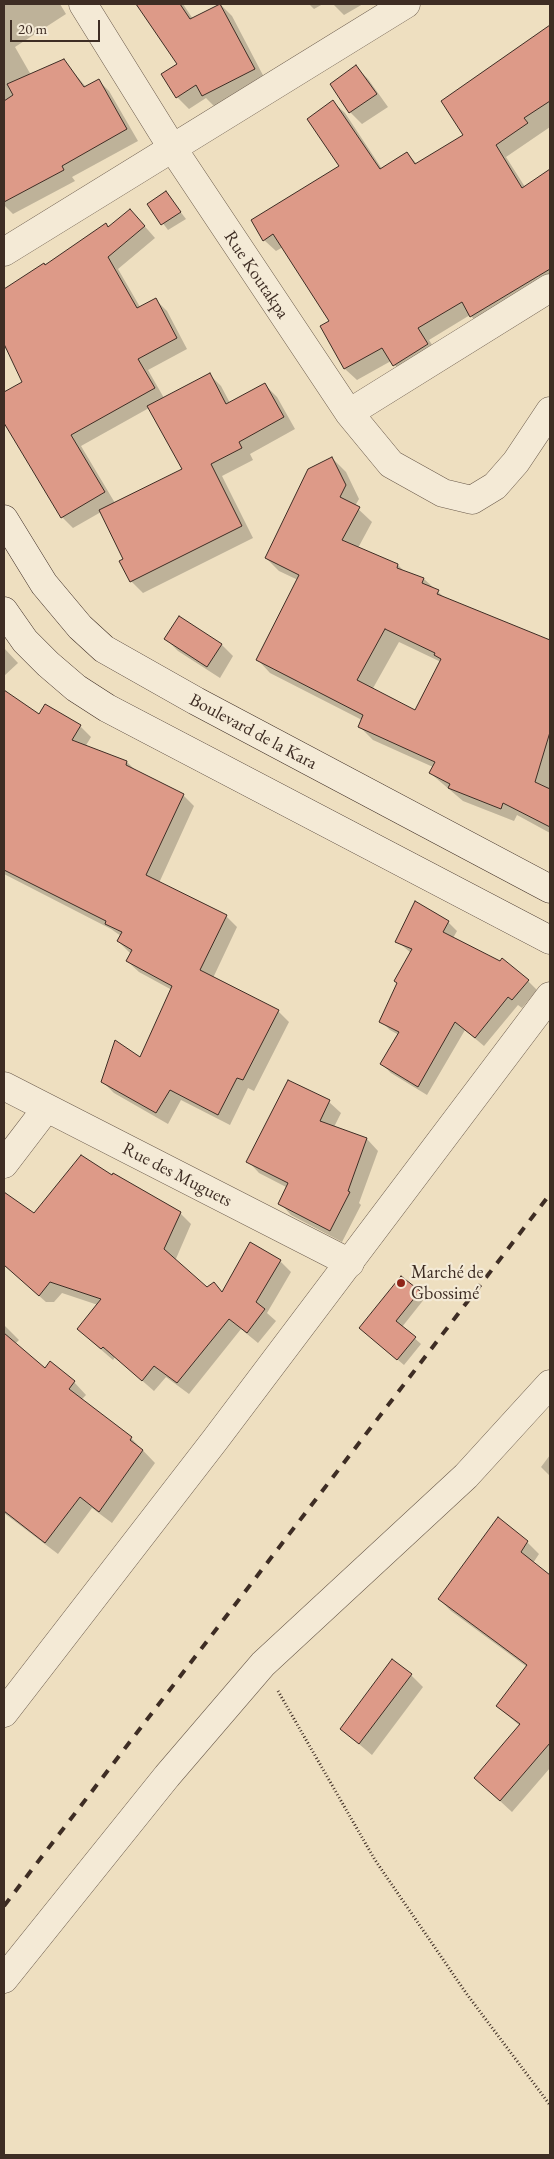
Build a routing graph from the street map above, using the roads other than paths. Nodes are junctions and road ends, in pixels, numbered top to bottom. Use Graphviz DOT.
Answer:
graph roads {
  1 [pos="82,4"];
  2 [pos="406,4"];
  3 [pos="173,149"];
  4 [pos="4,252"];
  5 [pos="550,288"];
  6 [pos="550,411"];
  7 [pos="349,413"];
  8 [pos="4,519"];
  9 [pos="4,611"];
  10 [pos="550,889"];
  11 [pos="550,940"];
  12 [pos="550,996"];
  13 [pos="4,1086"];
  14 [pos="46,1109"];
  15 [pos="4,1164"];
  16 [pos="350,1263"];
  17 [pos="550,1384"];
  18 [pos="4,1714"];
  19 [pos="4,1979"];
  1 -- 3 [label="street, Rue Koutakpa"];
  2 -- 3 [label="street"];
  3 -- 4 [label="street"];
  3 -- 7 [label="street, Rue Koutakpa"];
  5 -- 7 [label="street"];
  6 -- 7 [label="street, Rue Koutakpa"];
  8 -- 10 [label="street, Boulevard de la Kara"];
  9 -- 11 [label="street"];
  12 -- 16 [label="street"];
  13 -- 14 [label="street, Rue des Muguets"];
  14 -- 15 [label="street"];
  14 -- 16 [label="street, Rue des Muguets"];
  16 -- 18 [label="street"];
  17 -- 19 [label="street"];
}
